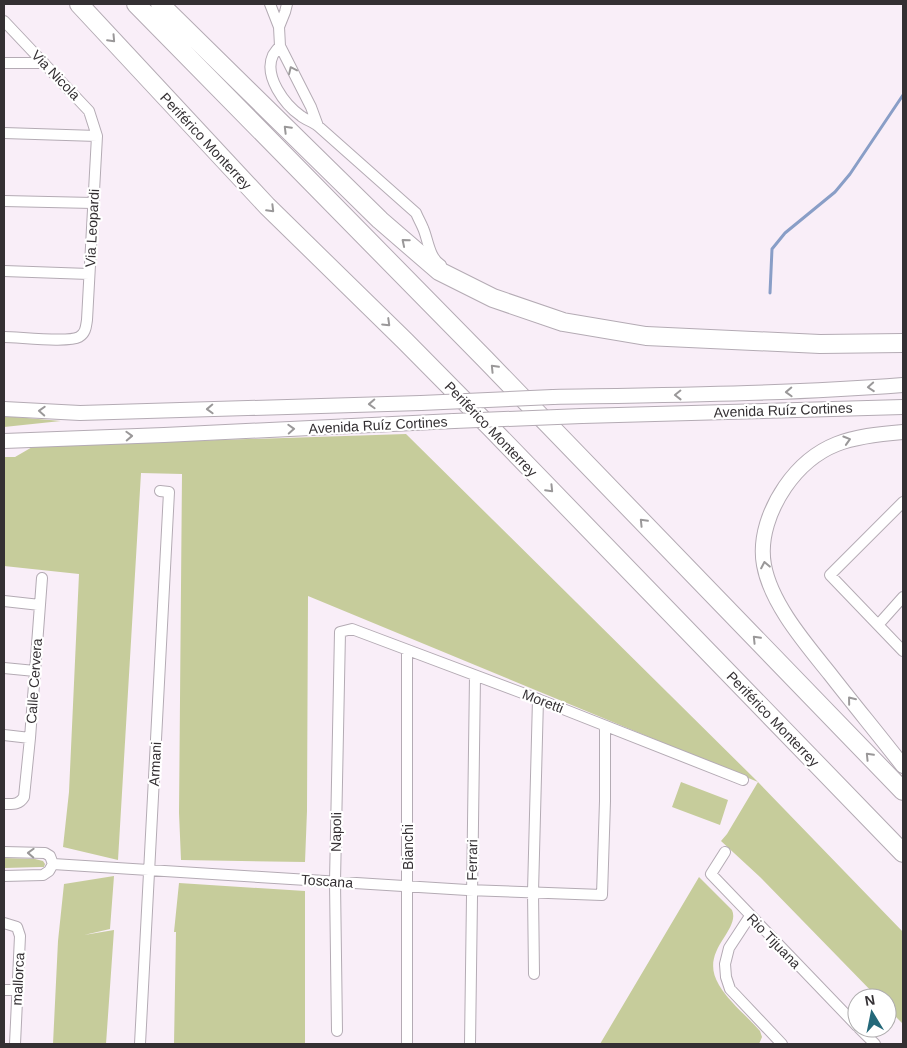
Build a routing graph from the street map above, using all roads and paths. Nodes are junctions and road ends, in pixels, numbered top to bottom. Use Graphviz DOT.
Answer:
graph roads {
  1 [pos="79,4"];
  2 [pos="136,4"];
  3 [pos="160,4"];
  4 [pos="270,4"];
  5 [pos="287,4"];
  6 [pos="4,21"];
  7 [pos="279,28"];
  8 [pos="280,46"];
  9 [pos="4,63"];
  10 [pos="44,63"];
  11 [pos="318,126"];
  12 [pos="4,133"];
  13 [pos="96,136"];
  14 [pos="4,201"];
  15 [pos="94,204"];
  16 [pos="4,271"];
  17 [pos="89,274"];
  18 [pos="4,337"];
  19 [pos="820,344"];
  20 [pos="903,344"];
  21 [pos="903,385"];
  22 [pos="903,407"];
  23 [pos="4,409"];
  24 [pos="903,432"];
  25 [pos="4,440"];
  26 [pos="160,491"];
  27 [pos="903,502"];
  28 [pos="42,578"];
  29 [pos="903,598"];
  30 [pos="4,601"];
  31 [pos="40,605"];
  32 [pos="878,625"];
  33 [pos="340,632"];
  34 [pos="407,650"];
  35 [pos="903,651"];
  36 [pos="4,668"];
  37 [pos="35,671"];
  38 [pos="475,676"];
  39 [pos="538,699"];
  40 [pos="605,726"];
  41 [pos="4,735"];
  42 [pos="30,738"];
  43 [pos="903,766"];
  44 [pos="744,780"];
  45 [pos="903,791"];
  46 [pos="4,804"];
  47 [pos="4,852"];
  48 [pos="725,852"];
  49 [pos="903,854"];
  50 [pos="53,864"];
  51 [pos="149,870"];
  52 [pos="4,876"];
  53 [pos="335,882"];
  54 [pos="408,886"];
  55 [pos="471,890"];
  56 [pos="533,892"];
  57 [pos="750,916"];
  58 [pos="4,923"];
  59 [pos="534,974"];
  60 [pos="4,990"];
  61 [pos="18,990"];
  62 [pos="847,1016"];
  63 [pos="337,1031"];
  64 [pos="773,1040"];
  65 [pos="15,1044"];
  66 [pos="140,1044"];
  67 [pos="407,1044"];
  68 [pos="470,1044"];
  69 [pos="782,1044"];
  1 -- 49 [label="highway, Periférico Monterrey, one-way"];
  45 -- 2 [label="highway, one-way"];
  19 -- 3 [label="highway, one-way"];
  4 -- 7 [label="street"];
  5 -- 7 [label="street"];
  6 -- 10 [label="street, Via Nicola"];
  7 -- 8 [label="street"];
  11 -- 8 [label="street, one-way"];
  8 -- 11 [label="street"];
  9 -- 10 [label="street"];
  10 -- 13 [label="street, Via Nicola"];
  11 -- 19 [label="street"];
  12 -- 13 [label="street"];
  13 -- 15 [label="street, Via Leopardi"];
  14 -- 15 [label="street"];
  15 -- 17 [label="street, Via Leopardi"];
  16 -- 17 [label="street"];
  17 -- 18 [label="street, Via Leopardi"];
  19 -- 20 [label="highway"];
  21 -- 23 [label="main road, Avenida Ruíz Cortines, one-way, bridge"];
  25 -- 22 [label="main road, Avenida Ruíz Cortines, one-way, bridge"];
  43 -- 24 [label="main road, one-way"];
  26 -- 51 [label="street, Armani"];
  27 -- 32 [label="street"];
  28 -- 31 [label="street, Calle Cervera"];
  29 -- 32 [label="street"];
  30 -- 31 [label="street"];
  31 -- 37 [label="street, Calle Cervera"];
  32 -- 35 [label="street"];
  33 -- 34 [label="street, Moretti"];
  33 -- 53 [label="street, Napoli"];
  34 -- 38 [label="street, Moretti"];
  34 -- 54 [label="street, Bianchi"];
  36 -- 37 [label="street"];
  37 -- 42 [label="street, Calle Cervera"];
  38 -- 39 [label="street, Moretti"];
  38 -- 55 [label="street, Ferrari"];
  39 -- 40 [label="street, Moretti"];
  39 -- 56 [label="street"];
  40 -- 44 [label="street, Moretti"];
  40 -- 56 [label="street, Toscana"];
  41 -- 42 [label="street"];
  42 -- 46 [label="street, Calle Cervera"];
  50 -- 47 [label="street, one-way"];
  48 -- 57 [label="street, Rio Tijuana"];
  50 -- 51 [label="street, Toscana"];
  50 -- 52 [label="street"];
  51 -- 53 [label="street, Toscana"];
  51 -- 66 [label="street, Armani"];
  53 -- 54 [label="street, Toscana"];
  53 -- 63 [label="street, Napoli"];
  54 -- 55 [label="street, Toscana"];
  54 -- 67 [label="street, Bianchi"];
  55 -- 56 [label="street, Toscana"];
  55 -- 68 [label="street, Ferrari"];
  56 -- 59 [label="street"];
  57 -- 62 [label="street, Rio Tijuana"];
  57 -- 64 [label="street"];
  58 -- 61 [label="street, mallorca"];
  60 -- 61 [label="street"];
  61 -- 65 [label="street, mallorca"];
  64 -- 69 [label="street"];
}
